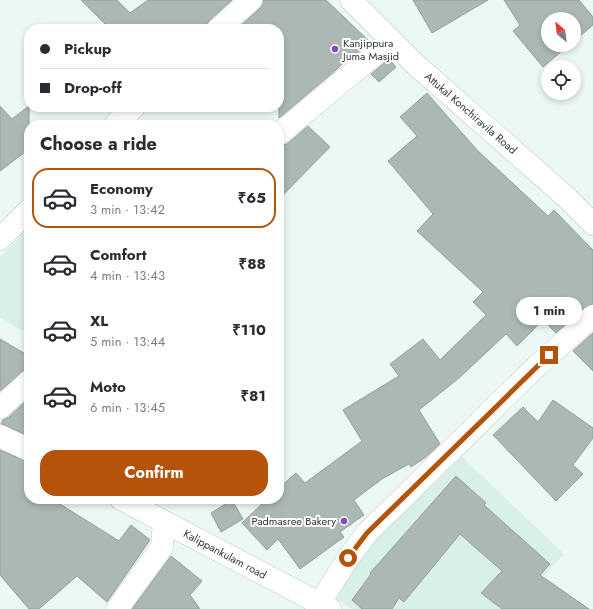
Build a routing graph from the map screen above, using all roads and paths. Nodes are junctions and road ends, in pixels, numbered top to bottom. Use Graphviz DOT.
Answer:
graph roads {
  1 [pos="251,0"];
  2 [pos="351,0"];
  3 [pos="224,24"];
  4 [pos="391,41"];
  5 [pos="129,112"];
  6 [pos="120,120"];
  7 [pos="284,130"];
  8 [pos="24,215"];
  9 [pos="593,224"];
  10 [pos="0,239"];
  11 [pos="593,316"];
  12 [pos="24,386"];
  13 [pos="0,408"];
  14 [pos="0,436"];
  15 [pos="24,448"];
  16 [pos="130,504"];
  17 [pos="164,522"];
  18 [pos="321,607"];
  19 [pos="117,609"];
  1 -- 3 [label="street"];
  2 -- 4 [label="street, Attukal Konchiravila Road"];
  4 -- 7 [label="street"];
  4 -- 9 [label="street, Attukal Konchiravila Road"];
  5 -- 6 [label="street"];
  8 -- 10 [label="street"];
  11 -- 18 [label="street"];
  12 -- 13 [label="street"];
  14 -- 15 [label="street"];
  16 -- 17 [label="street, Kalippankulam road"];
  17 -- 18 [label="street, Kalippankulam road"];
  17 -- 19 [label="street"];
}
